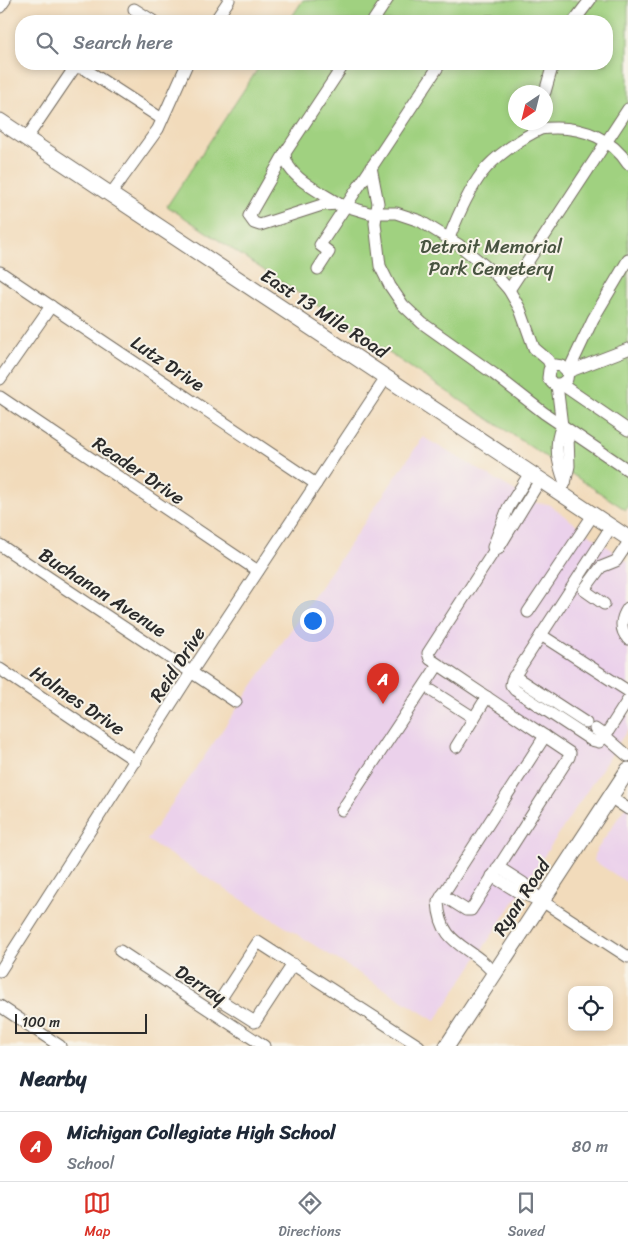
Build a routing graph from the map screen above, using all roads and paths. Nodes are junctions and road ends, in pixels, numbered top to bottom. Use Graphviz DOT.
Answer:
graph roads {
  1 [pos="229,0"];
  2 [pos="387,0"];
  3 [pos="588,1"];
  4 [pos="134,9"];
  5 [pos="144,15"];
  6 [pos="219,15"];
  7 [pos="377,15"];
  8 [pos="578,15"];
  9 [pos="73,70"];
  10 [pos="87,70"];
  11 [pos="184,70"];
  12 [pos="340,70"];
  13 [pos="436,70"];
  14 [pos="551,70"];
  15 [pos="547,85"];
  16 [pos="628,109"];
  17 [pos="162,119"];
  18 [pos="0,121"];
  19 [pos="553,127"];
  20 [pos="536,130"];
  21 [pos="26,139"];
  22 [pos="606,142"];
  23 [pos="285,152"];
  24 [pos="628,164"];
  25 [pos="372,167"];
  26 [pos="110,195"];
  27 [pos="342,205"];
  28 [pos="376,213"];
  29 [pos="449,238"];
  30 [pos="628,260"];
  31 [pos="318,269"];
  32 [pos="0,272"];
  33 [pos="509,290"];
  34 [pos="51,306"];
  35 [pos="628,349"];
  36 [pos="551,367"];
  37 [pos="568,372"];
  38 [pos="386,378"];
  39 [pos="0,379"];
  40 [pos="559,384"];
  41 [pos="0,397"];
  42 [pos="562,426"];
  43 [pos="628,430"];
  44 [pos="628,470"];
  45 [pos="535,477"];
  46 [pos="316,484"];
  47 [pos="565,490"];
  48 [pos="593,515"];
  49 [pos="611,527"];
  50 [pos="628,539"];
  51 [pos="0,545"];
  52 [pos="258,571"];
  53 [pos="604,604"];
  54 [pos="628,608"];
  55 [pos="528,612"];
  56 [pos="540,635"];
  57 [pos="628,639"];
  58 [pos="438,665"];
  59 [pos="0,669"];
  60 [pos="192,671"];
  61 [pos="514,676"];
  62 [pos="432,691"];
  63 [pos="628,692"];
  64 [pos="487,697"];
  65 [pos="628,700"];
  66 [pos="236,702"];
  67 [pos="474,718"];
  68 [pos="546,736"];
  69 [pos="606,736"];
  70 [pos="456,747"];
  71 [pos="628,756"];
  72 [pos="136,760"];
  73 [pos="628,770"];
  74 [pos="610,797"];
  75 [pos="628,809"];
  76 [pos="342,810"];
  77 [pos="495,871"];
  78 [pos="442,895"];
  79 [pos="542,901"];
  80 [pos="120,951"];
  81 [pos="477,957"];
  82 [pos="628,957"];
  83 [pos="504,960"];
  84 [pos="293,964"];
  85 [pos="0,971"];
  86 [pos="495,975"];
  87 [pos="0,1006"];
  88 [pos="60,1046"];
  89 [pos="264,1046"];
  90 [pos="419,1046"];
  91 [pos="448,1046"];
  1 -- 6 [label="street"];
  2 -- 7 [label="street"];
  3 -- 8 [label="street"];
  4 -- 5 [label="street"];
  9 -- 21 [label="street"];
  10 -- 17 [label="street"];
  11 -- 17 [label="street"];
  12 -- 23 [label="street"];
  13 -- 25 [label="street"];
  14 -- 15 [label="street"];
  16 -- 22 [label="street"];
  17 -- 26 [label="street"];
  18 -- 21 [label="main road, East 13 Mile Road"];
  19 -- 22 [label="street"];
  20 -- 29 [label="street"];
  21 -- 26 [label="main road, East 13 Mile Road"];
  22 -- 24 [label="street"];
  22 -- 33 [label="street"];
  23 -- 27 [label="street"];
  23 -- 27 [label="street"];
  25 -- 27 [label="street"];
  25 -- 28 [label="street"];
  26 -- 38 [label="main road, East 13 Mile Road"];
  27 -- 28 [label="street"];
  27 -- 31 [label="street"];
  28 -- 29 [label="street"];
  28 -- 42 [label="street"];
  29 -- 33 [label="street"];
  30 -- 37 [label="street"];
  32 -- 34 [label="street, Lutz Drive"];
  33 -- 36 [label="street"];
  34 -- 39 [label="street"];
  34 -- 46 [label="street, Lutz Drive"];
  35 -- 37 [label="street"];
  36 -- 37 [label="street"];
  36 -- 40 [label="street"];
  37 -- 40 [label="street"];
  38 -- 45 [label="main road, East 13 Mile Road"];
  38 -- 46 [label="street, Reid Drive"];
  40 -- 42 [label="street"];
  40 -- 43 [label="street"];
  41 -- 52 [label="street, Reader Drive"];
  42 -- 44 [label="street"];
  42 -- 47 [label="street"];
  45 -- 47 [label="main road, East 13 Mile Road"];
  45 -- 58 [label="street"];
  46 -- 52 [label="street, Reid Drive"];
  47 -- 48 [label="main road, East 13 Mile Road"];
  48 -- 49 [label="main road, East 13 Mile Road"];
  48 -- 55 [label="street"];
  49 -- 50 [label="main road, East 13 Mile Road"];
  49 -- 56 [label="street"];
  50 -- 53 [label="street"];
  51 -- 60 [label="street, Buchanan Avenue"];
  52 -- 60 [label="street, Reid Drive"];
  54 -- 57 [label="street"];
  56 -- 61 [label="street"];
  56 -- 63 [label="street"];
  58 -- 64 [label="street"];
  58 -- 76 [label="street"];
  59 -- 72 [label="street, Holmes Drive"];
  60 -- 66 [label="street, Buchanan Avenue"];
  60 -- 72 [label="street, Reid Drive"];
  61 -- 69 [label="street"];
  61 -- 69 [label="street"];
  62 -- 67 [label="street"];
  64 -- 67 [label="street"];
  64 -- 68 [label="street"];
  65 -- 69 [label="street"];
  67 -- 70 [label="street"];
  68 -- 77 [label="street"];
  68 -- 78 [label="street"];
  69 -- 71 [label="street"];
  72 -- 85 [label="street, Reid Drive"];
  73 -- 74 [label="main road, Ryan Road"];
  74 -- 75 [label="street"];
  74 -- 79 [label="main road, Ryan Road"];
  77 -- 78 [label="street"];
  77 -- 79 [label="street"];
  78 -- 81 [label="street"];
  79 -- 82 [label="street"];
  79 -- 83 [label="main road, Ryan Road"];
  80 -- 89 [label="street, Derray"];
  81 -- 83 [label="street"];
  81 -- 86 [label="street"];
  83 -- 86 [label="main road, Ryan Road"];
  84 -- 84 [label="street"];
  84 -- 90 [label="street"];
  86 -- 91 [label="main road, Ryan Road"];
  87 -- 88 [label="street"];
}
